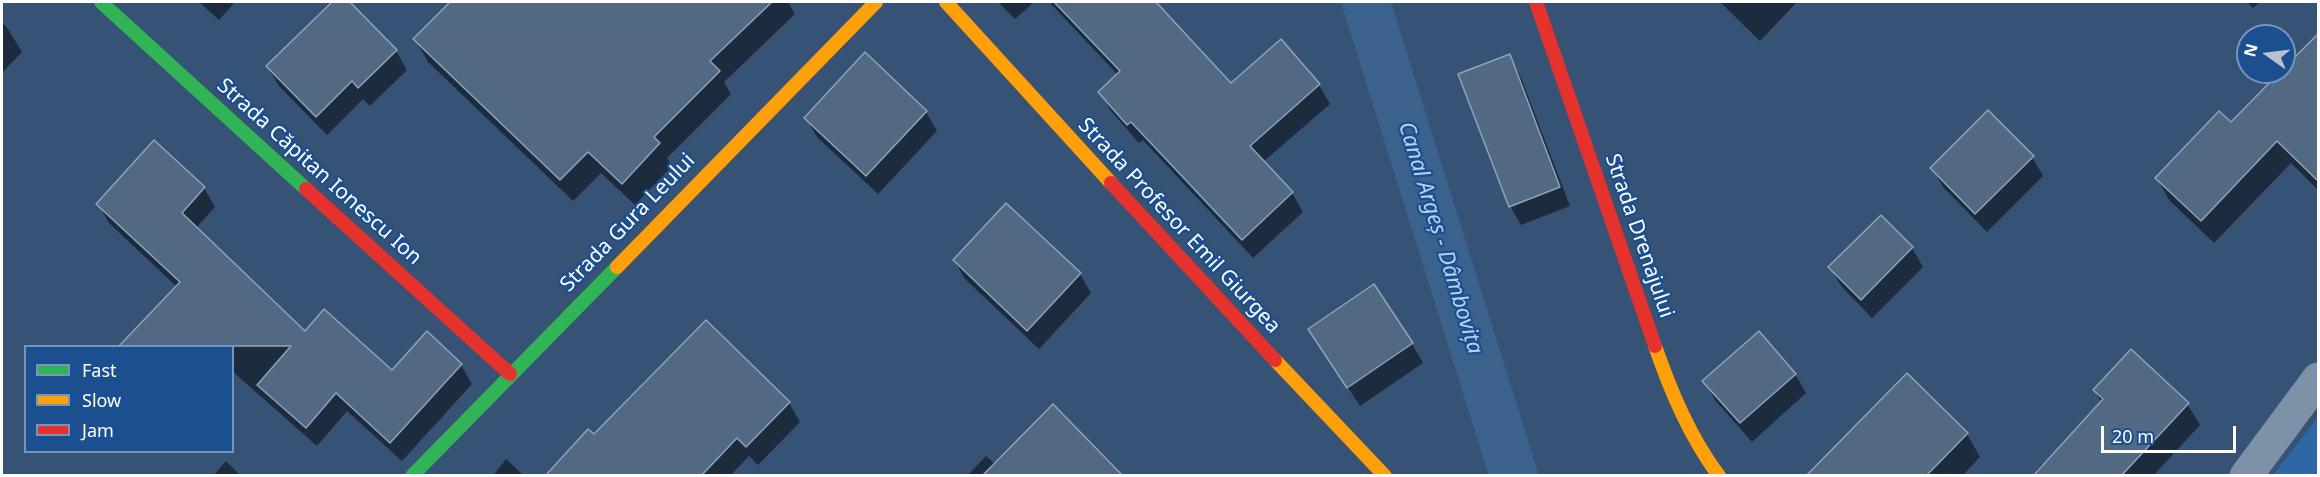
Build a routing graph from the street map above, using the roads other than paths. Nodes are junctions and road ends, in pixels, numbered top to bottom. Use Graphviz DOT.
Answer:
graph roads {
  1 [pos="100,2"];
  2 [pos="876,2"];
  3 [pos="946,2"];
  4 [pos="1536,2"];
  5 [pos="510,374"];
  6 [pos="2319,379"];
  7 [pos="412,476"];
  8 [pos="1385,476"];
  9 [pos="1719,476"];
  10 [pos="2246,476"];
  1 -- 5 [label="street, Strada Căpitan Ionescu Ion"];
  2 -- 5 [label="street, Strada Gura Leului"];
  3 -- 8 [label="street, Strada Profesor Emil Giurgea"];
  4 -- 9 [label="street, Strada Drenajului"];
  5 -- 7 [label="street, Strada Gura Leului"];
  6 -- 10 [label="street"];
}
